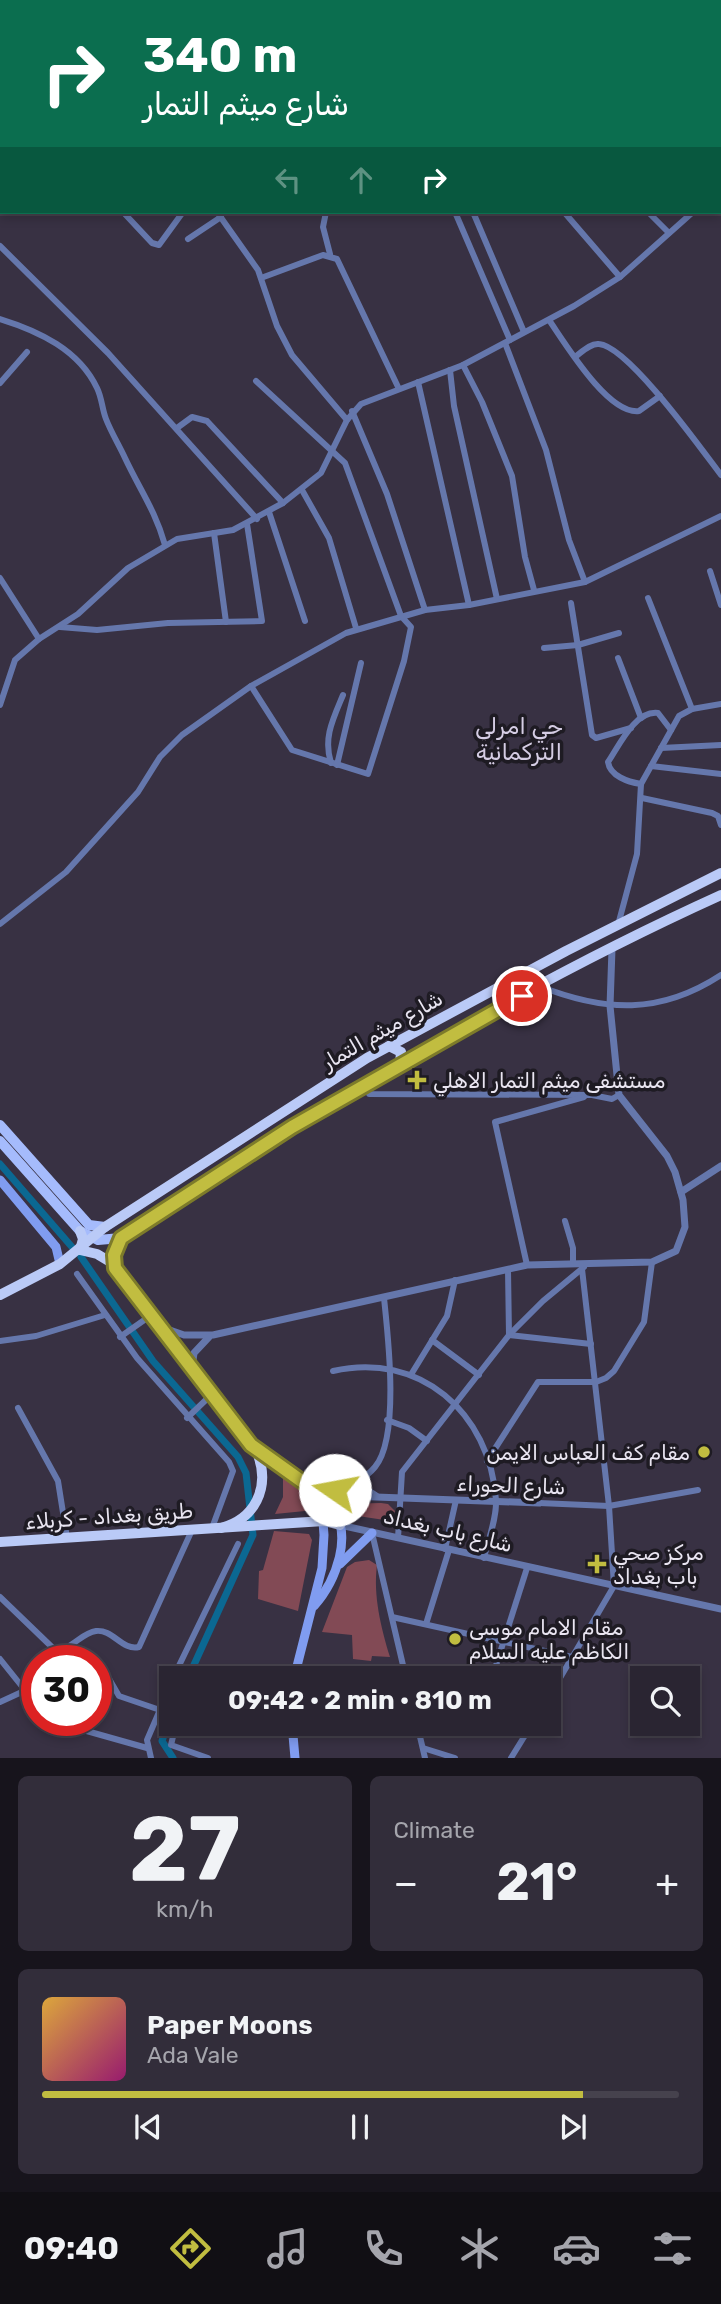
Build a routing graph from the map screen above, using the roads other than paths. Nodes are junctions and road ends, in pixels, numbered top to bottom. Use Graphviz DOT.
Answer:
graph roads {
  1 [pos="125,214"];
  2 [pos="182,214"];
  3 [pos="219,214"];
  4 [pos="326,214"];
  5 [pos="456,214"];
  6 [pos="474,214"];
  7 [pos="566,214"];
  8 [pos="650,214"];
  9 [pos="691,214"];
  10 [pos="669,233"];
  11 [pos="188,239"];
  12 [pos="0,246"];
  13 [pos="330,254"];
  14 [pos="620,277"];
  15 [pos="261,278"];
  16 [pos="0,319"];
  17 [pos="549,320"];
  18 [pos="524,332"];
  19 [pos="508,341"];
  20 [pos="27,352"];
  21 [pos="575,357"];
  22 [pos="463,365"];
  23 [pos="450,370"];
  24 [pos="256,381"];
  25 [pos="418,382"];
  26 [pos="0,383"];
  27 [pos="398,388"];
  28 [pos="660,396"];
  29 [pos="352,411"];
  30 [pos="347,420"];
  31 [pos="177,428"];
  32 [pos="334,450"];
  33 [pos="721,475"];
  34 [pos="302,490"];
  35 [pos="284,503"];
  36 [pos="268,512"];
  37 [pos="721,516"];
  38 [pos="257,519"];
  39 [pos="247,524"];
  40 [pos="214,533"];
  41 [pos="165,545"];
  42 [pos="710,571"];
  43 [pos="0,578"];
  44 [pos="585,582"];
  45 [pos="534,590"];
  46 [pos="648,598"];
  47 [pos="497,599"];
  48 [pos="571,604"];
  49 [pos="469,605"];
  50 [pos="721,605"];
  51 [pos="425,610"];
  52 [pos="401,616"];
  53 [pos="305,621"];
  54 [pos="226,622"];
  55 [pos="58,627"];
  56 [pos="356,628"];
  57 [pos="619,633"];
  58 [pos="39,639"];
  59 [pos="578,645"];
  60 [pos="544,648"];
  61 [pos="618,658"];
  62 [pos="361,663"];
  63 [pos="0,670"];
  64 [pos="7,677"];
  65 [pos="251,686"];
  66 [pos="343,695"];
  67 [pos="721,704"];
  68 [pos="0,705"];
  69 [pos="692,709"];
  70 [pos="641,718"];
  71 [pos="631,728"];
  72 [pos="671,730"];
  73 [pos="721,745"];
  74 [pos="661,748"];
  75 [pos="334,764"];
  76 [pos="651,766"];
  77 [pos="721,774"];
  78 [pos="641,784"];
  79 [pos="642,798"];
  80 [pos="721,825"];
  81 [pos="721,873"];
  82 [pos="721,895"];
  83 [pos="673,897"];
  84 [pos="652,908"];
  85 [pos="682,913"];
  86 [pos="0,924"];
  87 [pos="618,925"];
  88 [pos="658,925"];
  89 [pos="611,949"];
  90 [pos="721,975"];
  91 [pos="539,986"];
  92 [pos="610,1006"];
  93 [pos="418,1030"];
  94 [pos="389,1046"];
  95 [pos="429,1048"];
  96 [pos="400,1065"];
  97 [pos="364,1084"];
  98 [pos="592,1095"];
  99 [pos="619,1095"];
  100 [pos="0,1125"];
  101 [pos="0,1141"];
  102 [pos="721,1166"];
  103 [pos="0,1180"];
  104 [pos="681,1192"];
  105 [pos="565,1221"];
  106 [pos="84,1227"];
  107 [pos="105,1227"];
  108 [pos="92,1238"];
  109 [pos="121,1238"];
  110 [pos="80,1250"];
  111 [pos="652,1262"];
  112 [pos="60,1264"];
  113 [pos="573,1264"];
  114 [pos="527,1265"];
  115 [pos="585,1267"];
  116 [pos="115,1268"];
  117 [pos="508,1269"];
  118 [pos="77,1274"];
  119 [pos="455,1280"];
  120 [pos="0,1295"];
  121 [pos="384,1298"];
  122 [pos="105,1315"];
  123 [pos="146,1319"];
  124 [pos="157,1325"];
  125 [pos="213,1335"];
  126 [pos="509,1335"];
  127 [pos="120,1337"];
  128 [pos="432,1340"];
  129 [pos="0,1341"];
  130 [pos="591,1344"];
  131 [pos="392,1368"];
  132 [pos="192,1371"];
  133 [pos="333,1371"];
  134 [pos="412,1373"];
  135 [pos="479,1375"];
  136 [pos="596,1381"];
  137 [pos="207,1399"];
  138 [pos="457,1404"];
  139 [pos="18,1408"];
  140 [pos="187,1418"];
  141 [pos="387,1420"];
  142 [pos="427,1441"];
  143 [pos="251,1445"];
  144 [pos="487,1461"];
  145 [pos="366,1476"];
  146 [pos="303,1482"];
  147 [pos="349,1485"];
  148 [pos="698,1490"];
  149 [pos="321,1495"];
  150 [pos="380,1497"];
  151 [pos="401,1498"];
  152 [pos="456,1500"];
  153 [pos="496,1502"];
  154 [pos="539,1503"];
  155 [pos="610,1506"];
  156 [pos="324,1521"];
  157 [pos="340,1525"];
  158 [pos="224,1527"];
  159 [pos="192,1530"];
  160 [pos="372,1532"];
  161 [pos="68,1538"];
  162 [pos="398,1538"];
  163 [pos="0,1542"];
  164 [pos="237,1544"];
  165 [pos="447,1550"];
  166 [pos="484,1558"];
  167 [pos="527,1568"];
  168 [pos="337,1569"];
  169 [pos="614,1587"];
  170 [pos="0,1597"];
  171 [pos="314,1606"];
  172 [pos="721,1609"];
  173 [pos="392,1617"];
  174 [pos="426,1624"];
  175 [pos="502,1642"];
  176 [pos="572,1657"];
  177 [pos="0,1659"];
  178 [pos="179,1666"];
  179 [pos="296,1666"];
  180 [pos="405,1666"];
  181 [pos="495,1666"];
  182 [pos="561,1676"];
  183 [pos="112,1684"];
  184 [pos="21,1686"];
  185 [pos="21,1690"];
  186 [pos="0,1702"];
  187 [pos="159,1710"];
  188 [pos="159,1713"];
  189 [pos="104,1736"];
  190 [pos="173,1736"];
  191 [pos="293,1736"];
  192 [pos="420,1736"];
  193 [pos="525,1736"];
  194 [pos="147,1748"];
  195 [pos="423,1748"];
  196 [pos="151,1758"];
  197 [pos="208,1758"];
  198 [pos="295,1758"];
  199 [pos="425,1758"];
  200 [pos="455,1758"];
  201 [pos="512,1758"];
  1 -- 2 [label="street"];
  3 -- 11 [label="street"];
  3 -- 15 [label="street"];
  4 -- 13 [label="street"];
  5 -- 19 [label="street"];
  6 -- 18 [label="street"];
  7 -- 14 [label="street"];
  8 -- 10 [label="street"];
  9 -- 10 [label="street"];
  10 -- 14 [label="street"];
  12 -- 31 [label="street"];
  13 -- 15 [label="street"];
  13 -- 27 [label="street"];
  14 -- 17 [label="street"];
  15 -- 30 [label="street"];
  16 -- 41 [label="street"];
  17 -- 18 [label="street"];
  17 -- 21 [label="street"];
  18 -- 19 [label="street"];
  19 -- 22 [label="street"];
  19 -- 44 [label="street"];
  20 -- 26 [label="street"];
  21 -- 28 [label="street"];
  21 -- 28 [label="street"];
  22 -- 23 [label="street"];
  22 -- 45 [label="street"];
  23 -- 25 [label="street"];
  23 -- 47 [label="street"];
  24 -- 32 [label="street"];
  25 -- 27 [label="street"];
  25 -- 49 [label="street"];
  27 -- 29 [label="street"];
  28 -- 33 [label="street"];
  29 -- 30 [label="street"];
  29 -- 51 [label="street"];
  30 -- 32 [label="street"];
  31 -- 35 [label="street"];
  31 -- 38 [label="street"];
  32 -- 34 [label="street"];
  32 -- 52 [label="street"];
  34 -- 35 [label="street"];
  34 -- 56 [label="street"];
  35 -- 36 [label="street"];
  36 -- 38 [label="street"];
  36 -- 53 [label="street"];
  37 -- 44 [label="street"];
  38 -- 39 [label="street"];
  39 -- 40 [label="street"];
  39 -- 54 [label="street"];
  40 -- 41 [label="street"];
  40 -- 54 [label="street"];
  41 -- 55 [label="street"];
  42 -- 50 [label="street"];
  43 -- 58 [label="street"];
  44 -- 45 [label="street"];
  45 -- 47 [label="street"];
  46 -- 69 [label="street"];
  47 -- 49 [label="street"];
  48 -- 59 [label="street"];
  49 -- 51 [label="street"];
  51 -- 52 [label="street"];
  52 -- 56 [label="street"];
  52 -- 75 [label="street"];
  54 -- 55 [label="street"];
  55 -- 58 [label="street"];
  56 -- 65 [label="street"];
  57 -- 59 [label="street"];
  58 -- 64 [label="street"];
  59 -- 60 [label="street"];
  59 -- 71 [label="street"];
  61 -- 70 [label="street"];
  62 -- 75 [label="street"];
  63 -- 64 [label="street"];
  64 -- 68 [label="street"];
  65 -- 75 [label="street"];
  65 -- 86 [label="street"];
  66 -- 75 [label="street"];
  67 -- 69 [label="street"];
  69 -- 72 [label="street"];
  70 -- 71 [label="street"];
  70 -- 72 [label="street"];
  71 -- 78 [label="street"];
  72 -- 74 [label="street"];
  73 -- 74 [label="street"];
  74 -- 76 [label="street"];
  76 -- 77 [label="street"];
  76 -- 78 [label="street"];
  78 -- 79 [label="street"];
  79 -- 80 [label="street"];
  79 -- 87 [label="street"];
  81 -- 83 [label="highway, شارع ميثم التمار"];
  82 -- 85 [label="highway, شارع ميثم التمار"];
  83 -- 84 [label="highway, شارع ميثم التمار"];
  83 -- 85 [label="highway"];
  84 -- 87 [label="highway, شارع ميثم التمار"];
  84 -- 88 [label="highway"];
  85 -- 88 [label="highway, شارع ميثم التمار"];
  87 -- 93 [label="highway, شارع ميثم التمار"];
  88 -- 89 [label="highway, شارع ميثم التمار"];
  89 -- 91 [label="highway, شارع ميثم التمار"];
  89 -- 92 [label="street"];
  90 -- 92 [label="street"];
  91 -- 92 [label="street"];
  91 -- 95 [label="highway, شارع ميثم التمار"];
  92 -- 99 [label="street"];
  93 -- 94 [label="highway, شارع ميثم التمار"];
  93 -- 95 [label="highway"];
  94 -- 96 [label="highway"];
  94 -- 107 [label="highway, شارع ميثم التمار"];
  95 -- 96 [label="highway, شارع ميثم التمار"];
  96 -- 97 [label="highway, شارع ميثم التمار"];
  97 -- 98 [label="street"];
  97 -- 109 [label="highway, شارع ميثم التمار"];
  98 -- 99 [label="street"];
  98 -- 114 [label="street"];
  99 -- 104 [label="street"];
  100 -- 106 [label="main road"];
  101 -- 106 [label="main road"];
  102 -- 104 [label="street"];
  103 -- 112 [label="main road"];
  104 -- 111 [label="street"];
  105 -- 113 [label="street"];
  106 -- 107 [label="main road"];
  106 -- 108 [label="main road"];
  106 -- 110 [label="highway"];
  107 -- 108 [label="highway, شارع ميثم التمار"];
  108 -- 109 [label="main road"];
  108 -- 110 [label="highway, شارع ميثم التمار"];
  109 -- 116 [label="highway"];
  110 -- 112 [label="highway"];
  110 -- 116 [label="highway"];
  111 -- 115 [label="street"];
  111 -- 136 [label="street"];
  112 -- 120 [label="highway"];
  113 -- 114 [label="street"];
  113 -- 115 [label="street"];
  114 -- 117 [label="street"];
  115 -- 126 [label="street"];
  115 -- 130 [label="street"];
  116 -- 123 [label="highway"];
  117 -- 119 [label="street"];
  117 -- 126 [label="street"];
  118 -- 122 [label="street"];
  119 -- 121 [label="street"];
  119 -- 128 [label="street"];
  121 -- 125 [label="street"];
  121 -- 131 [label="street"];
  122 -- 127 [label="street"];
  122 -- 129 [label="street"];
  123 -- 124 [label="highway"];
  123 -- 127 [label="street"];
  124 -- 125 [label="street"];
  124 -- 132 [label="highway"];
  125 -- 132 [label="street"];
  126 -- 130 [label="street"];
  126 -- 135 [label="street"];
  127 -- 140 [label="street"];
  128 -- 134 [label="street"];
  128 -- 135 [label="street"];
  130 -- 136 [label="street"];
  131 -- 133 [label="street"];
  131 -- 134 [label="street"];
  131 -- 141 [label="street"];
  132 -- 137 [label="highway"];
  134 -- 138 [label="street"];
  135 -- 138 [label="street"];
  136 -- 144 [label="street"];
  136 -- 155 [label="street"];
  137 -- 140 [label="street"];
  137 -- 143 [label="highway"];
  138 -- 142 [label="street"];
  138 -- 144 [label="street"];
  139 -- 161 [label="street"];
  140 -- 158 [label="street"];
  141 -- 142 [label="street"];
  141 -- 145 [label="street"];
  142 -- 151 [label="street"];
  143 -- 146 [label="main road"];
  143 -- 158 [label="highway"];
  144 -- 153 [label="street"];
  145 -- 147 [label="street"];
  145 -- 150 [label="street"];
  146 -- 147 [label="street"];
  146 -- 149 [label="main road"];
  147 -- 149 [label="street"];
  148 -- 155 [label="street, شارع الحوراء"];
  149 -- 150 [label="street, شارع الحوراء"];
  149 -- 156 [label="main road"];
  149 -- 157 [label="main road"];
  150 -- 151 [label="street, شارع الحوراء"];
  151 -- 152 [label="street, شارع الحوراء"];
  151 -- 162 [label="street"];
  152 -- 153 [label="street, شارع الحوراء"];
  152 -- 165 [label="street"];
  153 -- 154 [label="street, شارع الحوراء"];
  153 -- 166 [label="street"];
  154 -- 155 [label="street, شارع الحوراء"];
  155 -- 169 [label="street"];
  156 -- 157 [label="highway, طريق بغداد - كربلاء"];
  156 -- 158 [label="highway, طريق بغداد - كربلاء"];
  156 -- 171 [label="main road"];
  157 -- 160 [label="street, شارع باب بغداد"];
  157 -- 168 [label="main road"];
  158 -- 159 [label="highway, طريق بغداد - كربلاء"];
  159 -- 161 [label="highway, طريق بغداد - كربلاء"];
  159 -- 170 [label="street"];
  160 -- 162 [label="street, شارع باب بغداد"];
  160 -- 168 [label="main road"];
  160 -- 173 [label="street"];
  161 -- 163 [label="highway, طريق بغداد - كربلاء"];
  162 -- 165 [label="street, شارع باب بغداد"];
  164 -- 178 [label="street"];
  165 -- 166 [label="street, شارع باب بغداد"];
  165 -- 174 [label="street"];
  166 -- 167 [label="street, شارع باب بغداد"];
  167 -- 169 [label="street, شارع باب بغداد"];
  167 -- 175 [label="street"];
  168 -- 171 [label="main road"];
  169 -- 172 [label="street, شارع باب بغداد"];
  169 -- 176 [label="street"];
  171 -- 179 [label="main road"];
  173 -- 174 [label="street"];
  173 -- 180 [label="street"];
  174 -- 175 [label="street"];
  175 -- 176 [label="street"];
  175 -- 181 [label="street"];
  176 -- 182 [label="street"];
  177 -- 184 [label="street"];
  183 -- 187 [label="street"];
  185 -- 186 [label="street"];
  188 -- 194 [label="street"];
  189 -- 194 [label="street"];
  190 -- 197 [label="street"];
  191 -- 198 [label="main road"];
  192 -- 195 [label="street"];
  193 -- 201 [label="street"];
  194 -- 196 [label="street"];
  195 -- 199 [label="street"];
  195 -- 200 [label="street"];
}
